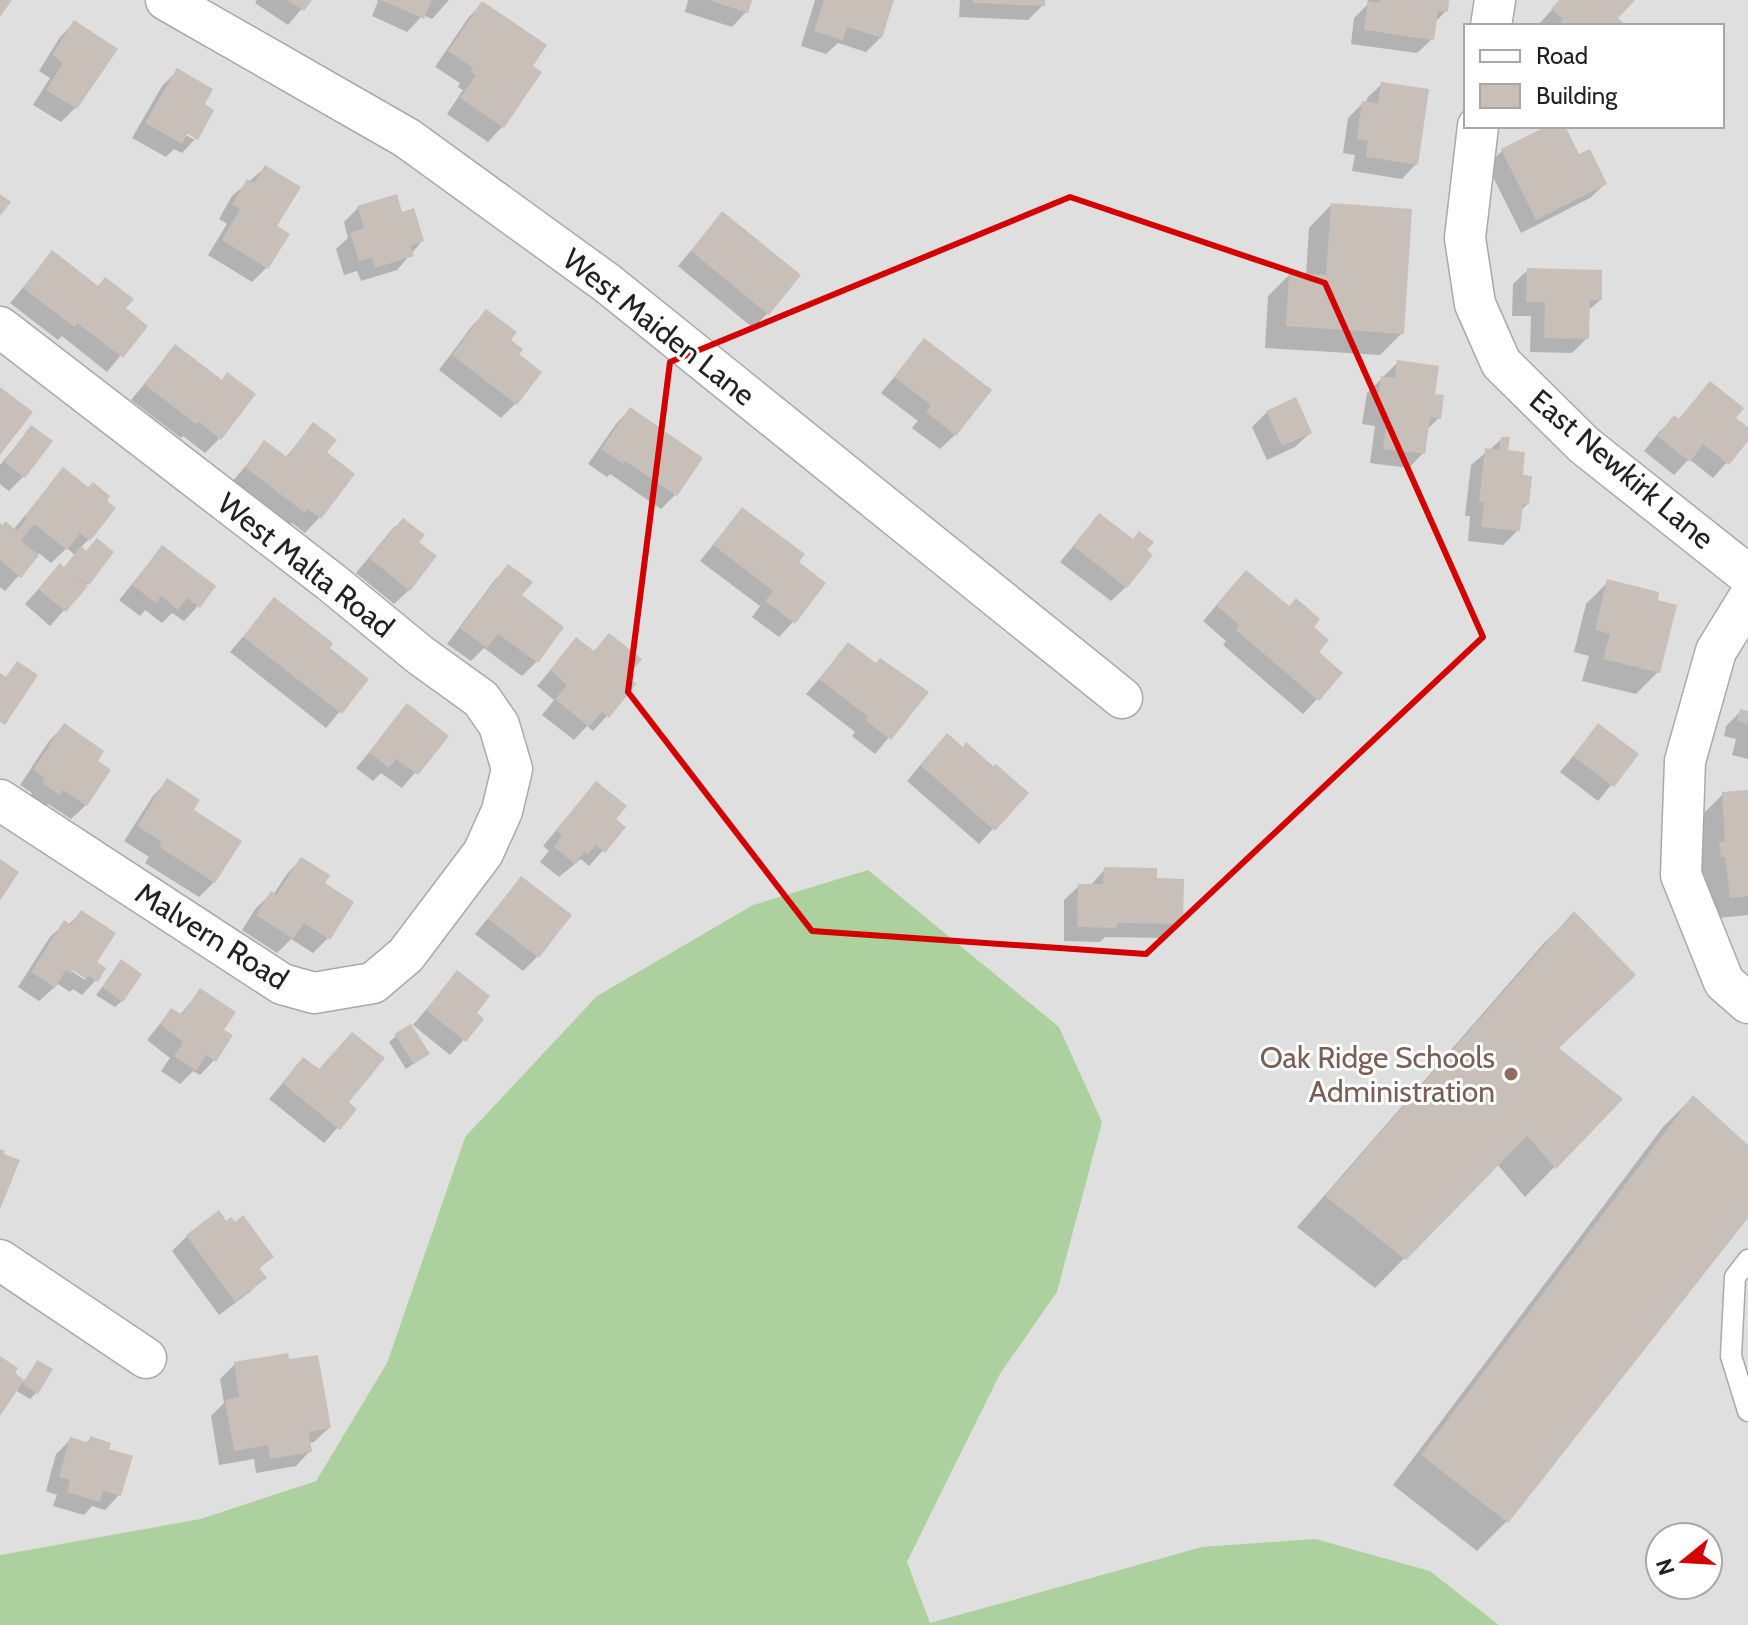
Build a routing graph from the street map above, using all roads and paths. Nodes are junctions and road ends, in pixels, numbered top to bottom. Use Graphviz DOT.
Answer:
graph roads {
  1 [pos="166,0"];
  2 [pos="1495,0"];
  3 [pos="1491,24"];
  4 [pos="1478,128"];
  5 [pos="0,327"];
  6 [pos="1748,575"];
  7 [pos="1748,599"];
  8 [pos="1122,698"];
  9 [pos="0,800"];
  10 [pos="483,853"];
  11 [pos="1748,1003"];
  12 [pos="0,1260"];
  13 [pos="1748,1260"];
  14 [pos="146,1358"];
  15 [pos="1748,1411"];
  1 -- 8 [label="street, West Maiden Lane"];
  2 -- 3 [label="street"];
  4 -- 6 [label="street, East Newkirk Lane"];
  5 -- 10 [label="street, West Malta Road"];
  7 -- 11 [label="street"];
  9 -- 10 [label="street, Malvern Road"];
  12 -- 14 [label="street"];
  13 -- 15 [label="lane"];
}
